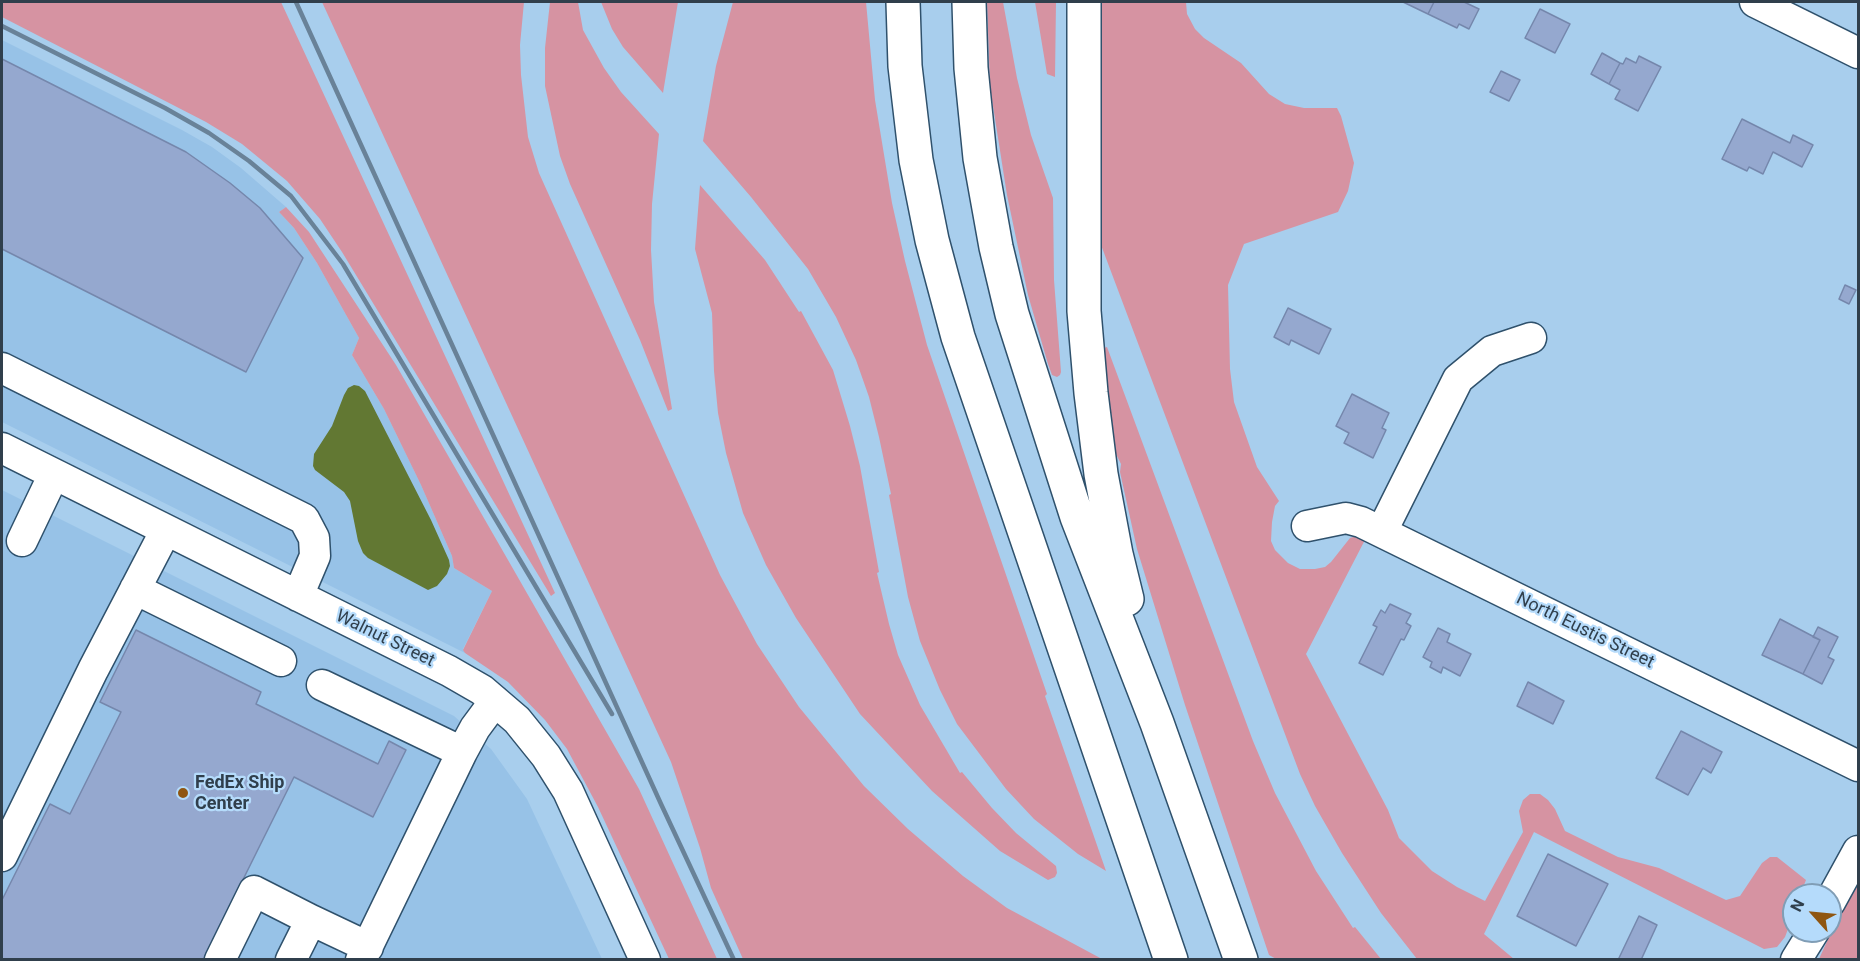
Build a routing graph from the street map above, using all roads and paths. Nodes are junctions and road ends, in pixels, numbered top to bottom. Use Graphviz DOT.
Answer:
graph roads {
  1 [pos="903,2"];
  2 [pos="969,2"];
  3 [pos="1084,2"];
  4 [pos="1755,2"];
  5 [pos="1858,53"];
  6 [pos="1531,338"];
  7 [pos="2,368"];
  8 [pos="2,448"];
  9 [pos="54,474"];
  10 [pos="1307,526"];
  11 [pos="166,530"];
  12 [pos="1382,531"];
  13 [pos="22,541"];
  14 [pos="135,589"];
  15 [pos="298,596"];
  16 [pos="281,661"];
  17 [pos="322,685"];
  18 [pos="495,701"];
  19 [pos="1157,723"];
  20 [pos="462,752"];
  21 [pos="1858,766"];
  22 [pos="1858,851"];
  23 [pos="2,856"];
  24 [pos="1840,883"];
  25 [pos="311,920"];
  26 [pos="1807,943"];
  27 [pos="364,953"];
  28 [pos="643,959"];
  29 [pos="220,960"];
  30 [pos="291,960"];
  31 [pos="1171,960"];
  32 [pos="1241,960"];
  33 [pos="1796,960"];
  1 -- 31 [label="highway"];
  2 -- 19 [label="highway"];
  3 -- 19 [label="highway"];
  4 -- 5 [label="street"];
  6 -- 12 [label="street"];
  7 -- 15 [label="street"];
  8 -- 9 [label="street, Walnut Street"];
  9 -- 11 [label="street, Walnut Street"];
  9 -- 13 [label="street"];
  10 -- 12 [label="street, North Eustis Street"];
  11 -- 14 [label="street"];
  11 -- 15 [label="street, Walnut Street"];
  12 -- 21 [label="street, North Eustis Street"];
  14 -- 16 [label="street"];
  14 -- 23 [label="street"];
  15 -- 18 [label="street, Walnut Street"];
  17 -- 20 [label="street"];
  18 -- 20 [label="street"];
  18 -- 28 [label="street, Walnut Street"];
  19 -- 32 [label="highway"];
  20 -- 27 [label="street"];
  22 -- 24 [label="street"];
  25 -- 27 [label="street"];
  25 -- 29 [label="street"];
  25 -- 30 [label="street"];
  26 -- 33 [label="street"];
}
